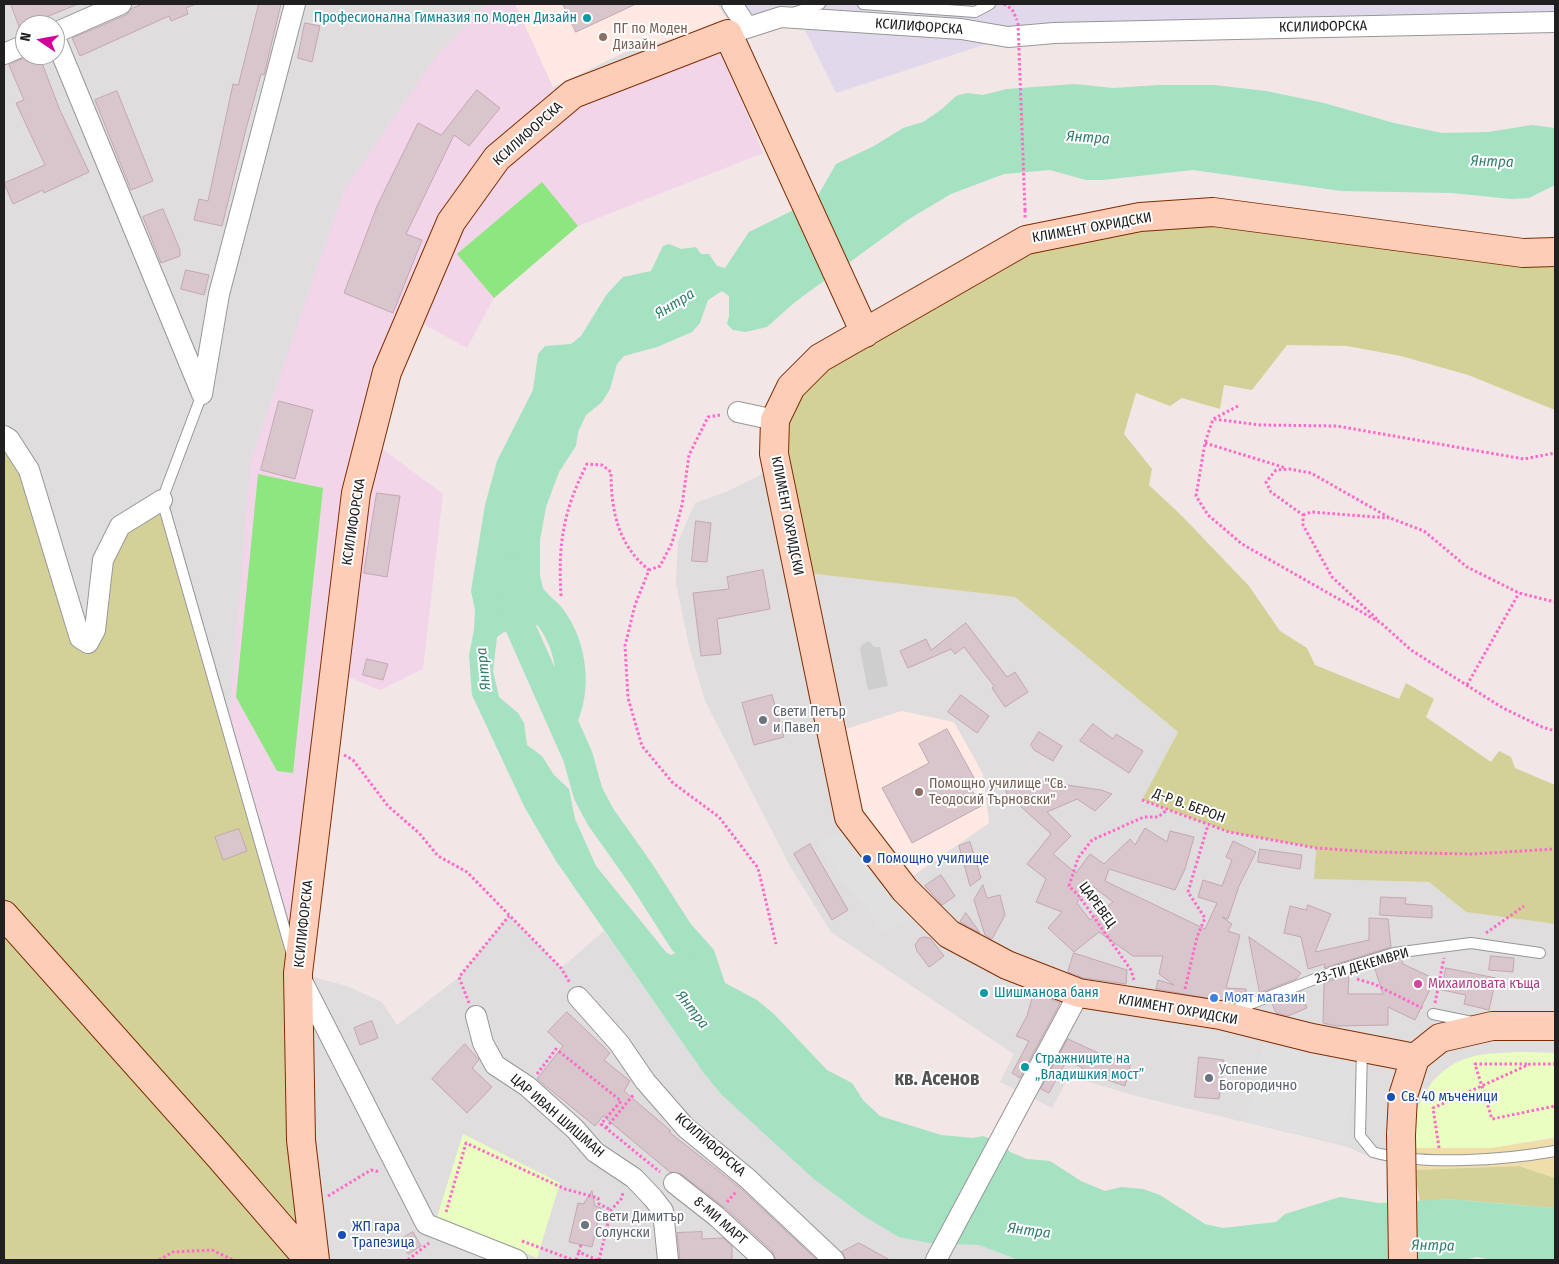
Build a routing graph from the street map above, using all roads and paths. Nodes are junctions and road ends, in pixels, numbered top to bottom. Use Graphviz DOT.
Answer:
graph roads {
  1 [pos="121,4"];
  2 [pos="295,4"];
  3 [pos="732,4"];
  4 [pos="820,4"];
  5 [pos="863,4"];
  6 [pos="990,4"];
  7 [pos="1004,4"];
  8 [pos="780,17"];
  9 [pos="1555,22"];
  10 [pos="65,29"];
  11 [pos="738,30"];
  12 [pos="65,62"];
  13 [pos="1025,210"];
  14 [pos="1555,252"];
  15 [pos="860,322"];
  16 [pos="202,394"];
  17 [pos="1238,406"];
  18 [pos="738,412"];
  19 [pos="1213,419"];
  20 [pos="775,420"];
  21 [pos="4,436"];
  22 [pos="1205,443"];
  23 [pos="1555,454"];
  24 [pos="1289,469"];
  25 [pos="162,500"];
  26 [pos="1302,515"];
  27 [pos="1390,518"];
  28 [pos="649,570"];
  29 [pos="1519,593"];
  30 [pos="561,596"];
  31 [pos="1555,602"];
  32 [pos="1381,623"];
  33 [pos="1467,685"];
  34 [pos="1555,731"];
  35 [pos="324,744"];
  36 [pos="1142,800"];
  37 [pos="1167,810"];
  38 [pos="1208,825"];
  39 [pos="1555,849"];
  40 [pos="1524,906"];
  41 [pos="4,915"];
  42 [pos="509,916"];
  43 [pos="1471,943"];
  44 [pos="776,944"];
  45 [pos="1446,946"];
  46 [pos="1540,953"];
  47 [pos="1333,972"];
  48 [pos="298,973"];
  49 [pos="1079,993"];
  50 [pos="578,997"];
  51 [pos="1136,1002"];
  52 [pos="1181,1010"];
  53 [pos="1433,1014"];
  54 [pos="1220,1015"];
  55 [pos="476,1016"];
  56 [pos="1492,1026"];
  57 [pos="1555,1026"];
  58 [pos="1362,1046"];
  59 [pos="1415,1058"];
  60 [pos="1530,1064"];
  61 [pos="1555,1064"];
  62 [pos="645,1081"];
  63 [pos="527,1086"];
  64 [pos="1482,1086"];
  65 [pos="1555,1106"];
  66 [pos="606,1128"];
  67 [pos="1555,1151"];
  68 [pos="1441,1159"];
  69 [pos="400,1176"];
  70 [pos="748,1178"];
  71 [pos="674,1183"];
  72 [pos="622,1198"];
  73 [pos="308,1208"];
  74 [pos="611,1210"];
  75 [pos="454,1215"];
  76 [pos="716,1216"];
  77 [pos="518,1239"];
  78 [pos="581,1245"];
  79 [pos="420,1251"];
  80 [pos="579,1252"];
  81 [pos="159,1260"];
  82 [pos="233,1260"];
  83 [pos="309,1260"];
  84 [pos="315,1260"];
  85 [pos="408,1260"];
  86 [pos="517,1260"];
  87 [pos="575,1260"];
  88 [pos="598,1260"];
  89 [pos="668,1260"];
  90 [pos="764,1260"];
  91 [pos="834,1260"];
  92 [pos="936,1260"];
  93 [pos="1403,1260"];
  1 -- 10 [label="street"];
  2 -- 16 [label="street"];
  3 -- 11 [label="street"];
  4 -- 8 [label="lane"];
  5 -- 6 [label="lane"];
  7 -- 13 [label="path, bridge"];
  8 -- 9 [label="street, КСИЛИФОРСКА"];
  8 -- 11 [label="street, КСИЛИФОРСКА"];
  11 -- 15 [label="street"];
  11 -- 35 [label="street, КСИЛИФОРСКА"];
  12 -- 16 [label="street"];
  14 -- 15 [label="street, КЛИМЕНТ ОХРИДСКИ"];
  15 -- 20 [label="street, КЛИМЕНТ ОХРИДСКИ"];
  16 -- 25 [label="lane"];
  17 -- 19 [label="path"];
  18 -- 20 [label="street"];
  18 -- 28 [label="path"];
  19 -- 22 [label="path"];
  19 -- 23 [label="path"];
  20 -- 49 [label="street, КЛИМЕНТ ОХРИДСКИ"];
  21 -- 25 [label="street"];
  22 -- 24 [label="path"];
  22 -- 32 [label="path"];
  24 -- 26 [label="path"];
  24 -- 27 [label="path"];
  25 -- 48 [label="lane"];
  26 -- 27 [label="path"];
  26 -- 32 [label="path"];
  27 -- 29 [label="path"];
  28 -- 30 [label="path"];
  28 -- 44 [label="path"];
  29 -- 31 [label="path"];
  29 -- 33 [label="path"];
  32 -- 33 [label="path"];
  33 -- 34 [label="path"];
  35 -- 42 [label="path"];
  35 -- 48 [label="street, КСИЛИФОРСКА"];
  36 -- 37 [label="path, Д-Р В. БЕРОН"];
  37 -- 38 [label="path, Д-Р В. БЕРОН"];
  37 -- 51 [label="path, ЦАРЕВЕЦ"];
  38 -- 39 [label="path, Д-Р В. БЕРОН"];
  38 -- 52 [label="path"];
  40 -- 43 [label="path"];
  41 -- 83 [label="street"];
  42 -- 50 [label="path"];
  42 -- 55 [label="path"];
  43 -- 45 [label="lane, 23-ТИ ДЕКЕМВРИ"];
  43 -- 46 [label="lane, 23-ТИ ДЕКЕМВРИ"];
  45 -- 47 [label="lane, 23-ТИ ДЕКЕМВРИ"];
  45 -- 53 [label="path"];
  47 -- 53 [label="path"];
  47 -- 54 [label="lane, 23-ТИ ДЕКЕМВРИ"];
  48 -- 69 [label="street"];
  48 -- 73 [label="street, КСИЛИФОРСКА"];
  49 -- 51 [label="street, КЛИМЕНТ ОХРИДСКИ"];
  49 -- 92 [label="street"];
  50 -- 62 [label="street, КСИЛИФОРСКА"];
  51 -- 52 [label="street, КЛИМЕНТ ОХРИДСКИ"];
  52 -- 54 [label="street, КЛИМЕНТ ОХРИДСКИ"];
  53 -- 56 [label="lane"];
  54 -- 58 [label="street, КЛИМЕНТ ОХРИДСКИ"];
  55 -- 63 [label="street, ЦАР ИВАН ШИШМАН"];
  56 -- 57 [label="street"];
  56 -- 59 [label="street"];
  58 -- 59 [label="street, КЛИМЕНТ ОХРИДСКИ"];
  58 -- 68 [label="lane"];
  59 -- 93 [label="street, bridge"];
  60 -- 61 [label="path"];
  60 -- 64 [label="path"];
  60 -- 64 [label="path"];
  62 -- 66 [label="path"];
  62 -- 70 [label="street, КСИЛИФОРСКА"];
  63 -- 66 [label="path"];
  63 -- 89 [label="street, ЦАР ИВАН ШИШМАН"];
  64 -- 65 [label="path"];
  64 -- 68 [label="path"];
  66 -- 71 [label="path"];
  67 -- 68 [label="lane"];
  69 -- 73 [label="path"];
  69 -- 86 [label="street"];
  70 -- 76 [label="path"];
  70 -- 91 [label="street, КСИЛИФОРСКА"];
  71 -- 76 [label="street, 8-МИ МАРТ"];
  72 -- 74 [label="path"];
  73 -- 84 [label="street, КСИЛИФОРСКА"];
  74 -- 75 [label="path"];
  74 -- 88 [label="path"];
  76 -- 90 [label="street, 8-МИ МАРТ"];
  77 -- 87 [label="path"];
  78 -- 80 [label="path"];
  79 -- 85 [label="path"];
  80 -- 87 [label="path"];
  80 -- 88 [label="path"];
  81 -- 82 [label="path"];
}
